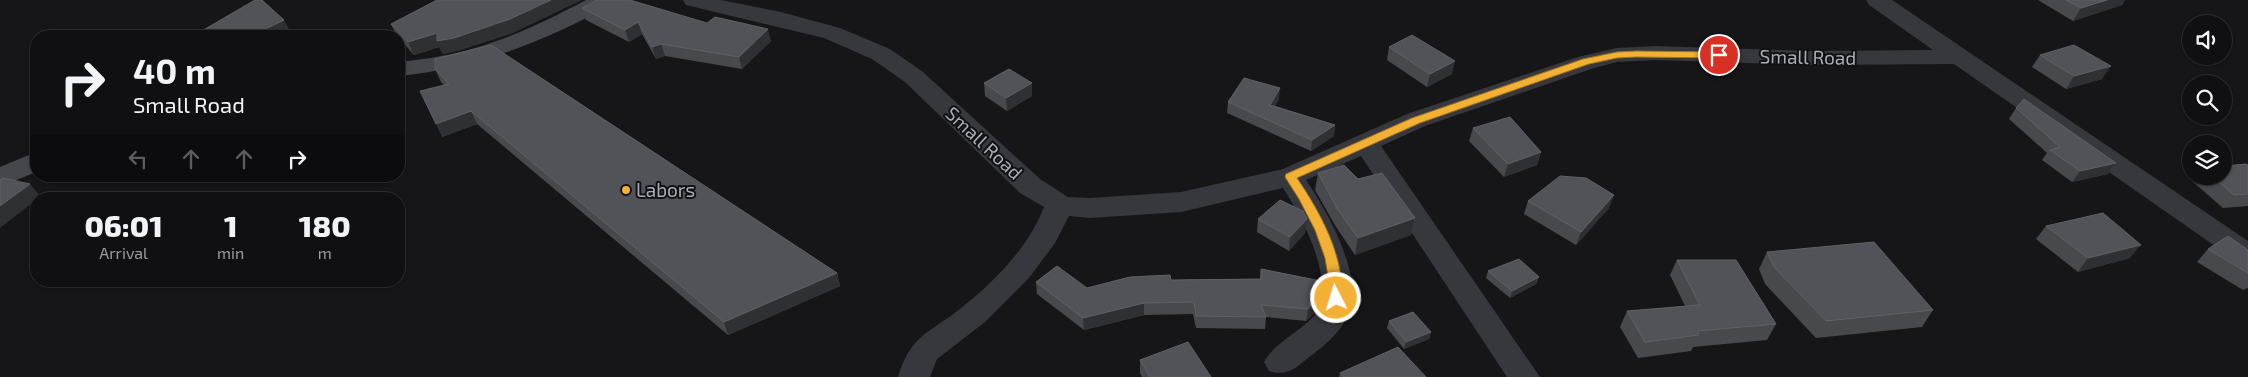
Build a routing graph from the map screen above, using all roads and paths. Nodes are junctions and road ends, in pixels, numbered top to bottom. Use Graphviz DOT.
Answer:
graph roads {
  1 [pos="603,0"];
  2 [pos="694,0"];
  3 [pos="1877,0"];
  4 [pos="1958,57"];
  5 [pos="405,68"];
  6 [pos="1365,142"];
  7 [pos="30,164"];
  8 [pos="1290,177"];
  9 [pos="0,178"];
  10 [pos="1059,204"];
  11 [pos="2248,256"];
  12 [pos="1280,362"];
  13 [pos="914,377"];
  14 [pos="1524,377"];
  1 -- 5 [label="street"];
  2 -- 10 [label="street, Small Road"];
  3 -- 4 [label="street"];
  4 -- 6 [label="street, Small Road"];
  4 -- 11 [label="street"];
  6 -- 8 [label="street, Small Road"];
  6 -- 14 [label="street"];
  7 -- 9 [label="street"];
  8 -- 10 [label="street, Small Road"];
  8 -- 12 [label="street"];
  10 -- 13 [label="street"];
}
